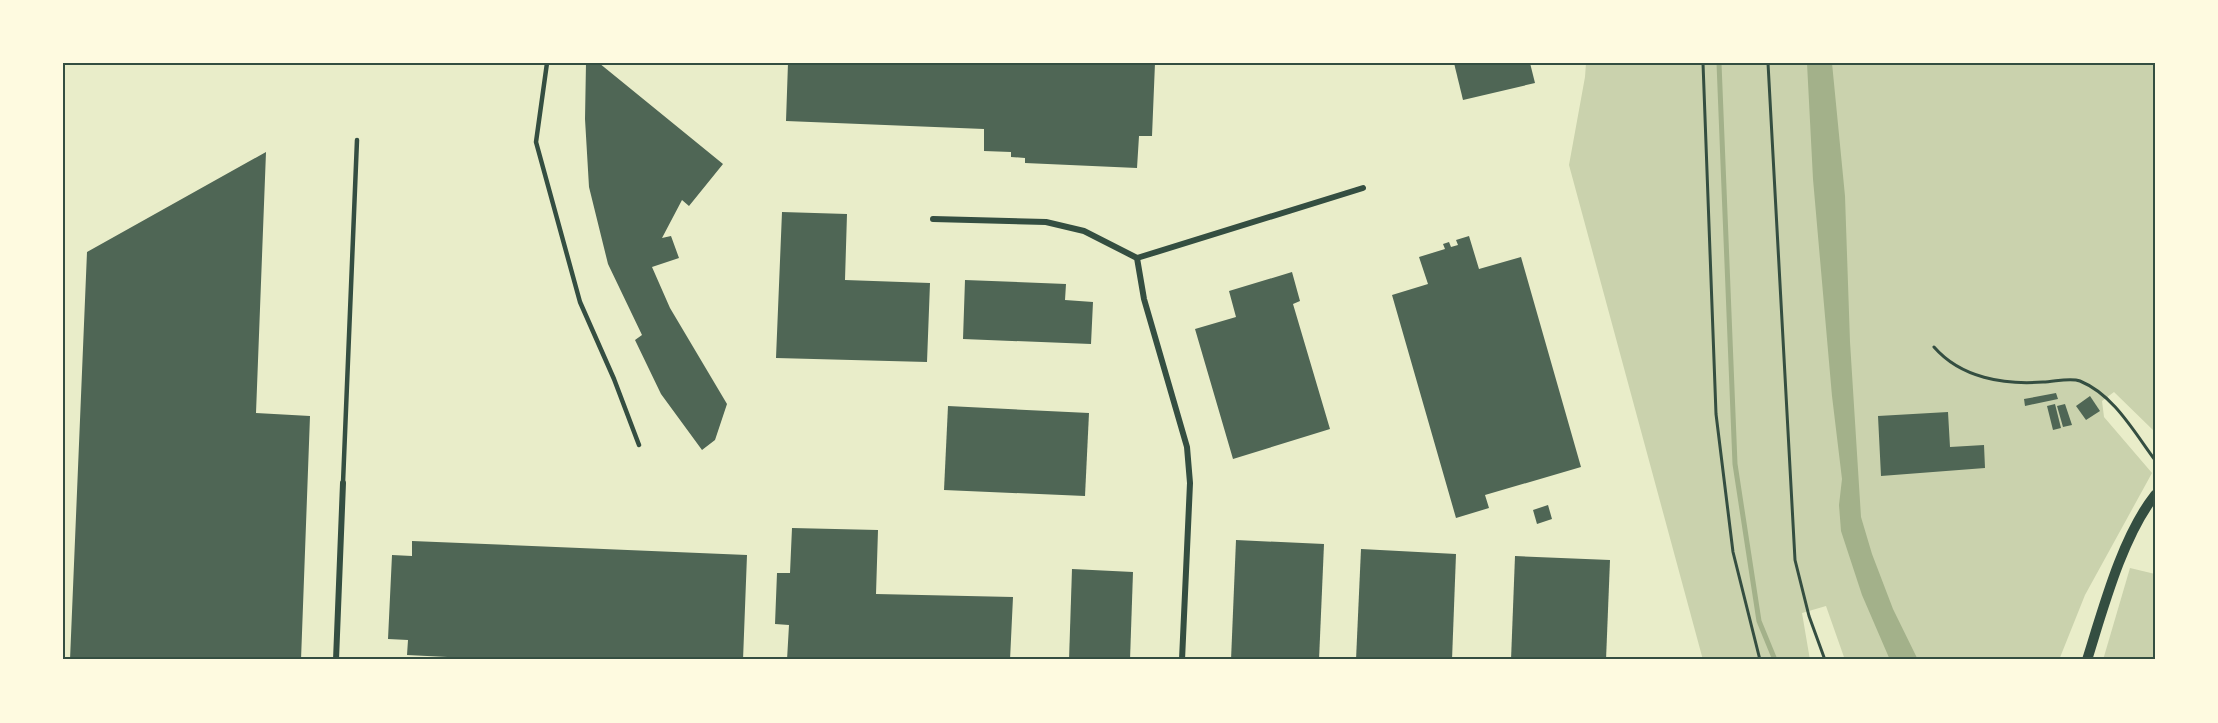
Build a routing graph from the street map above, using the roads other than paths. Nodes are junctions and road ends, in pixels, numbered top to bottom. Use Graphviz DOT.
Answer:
graph roads {
  1 [pos="547,63"];
  2 [pos="357,140"];
  3 [pos="1363,188"];
  4 [pos="933,219"];
  5 [pos="1137,258"];
  6 [pos="639,445"];
  7 [pos="343,483"];
  8 [pos="2155,495"];
  9 [pos="336,660"];
  10 [pos="1182,660"];
  11 [pos="2087,660"];
  1 -- 6 [label="lane"];
  2 -- 7 [label="lane"];
  3 -- 5 [label="street"];
  4 -- 5 [label="street"];
  5 -- 10 [label="street"];
  7 -- 9 [label="street"];
  8 -- 11 [label="street"];
}
